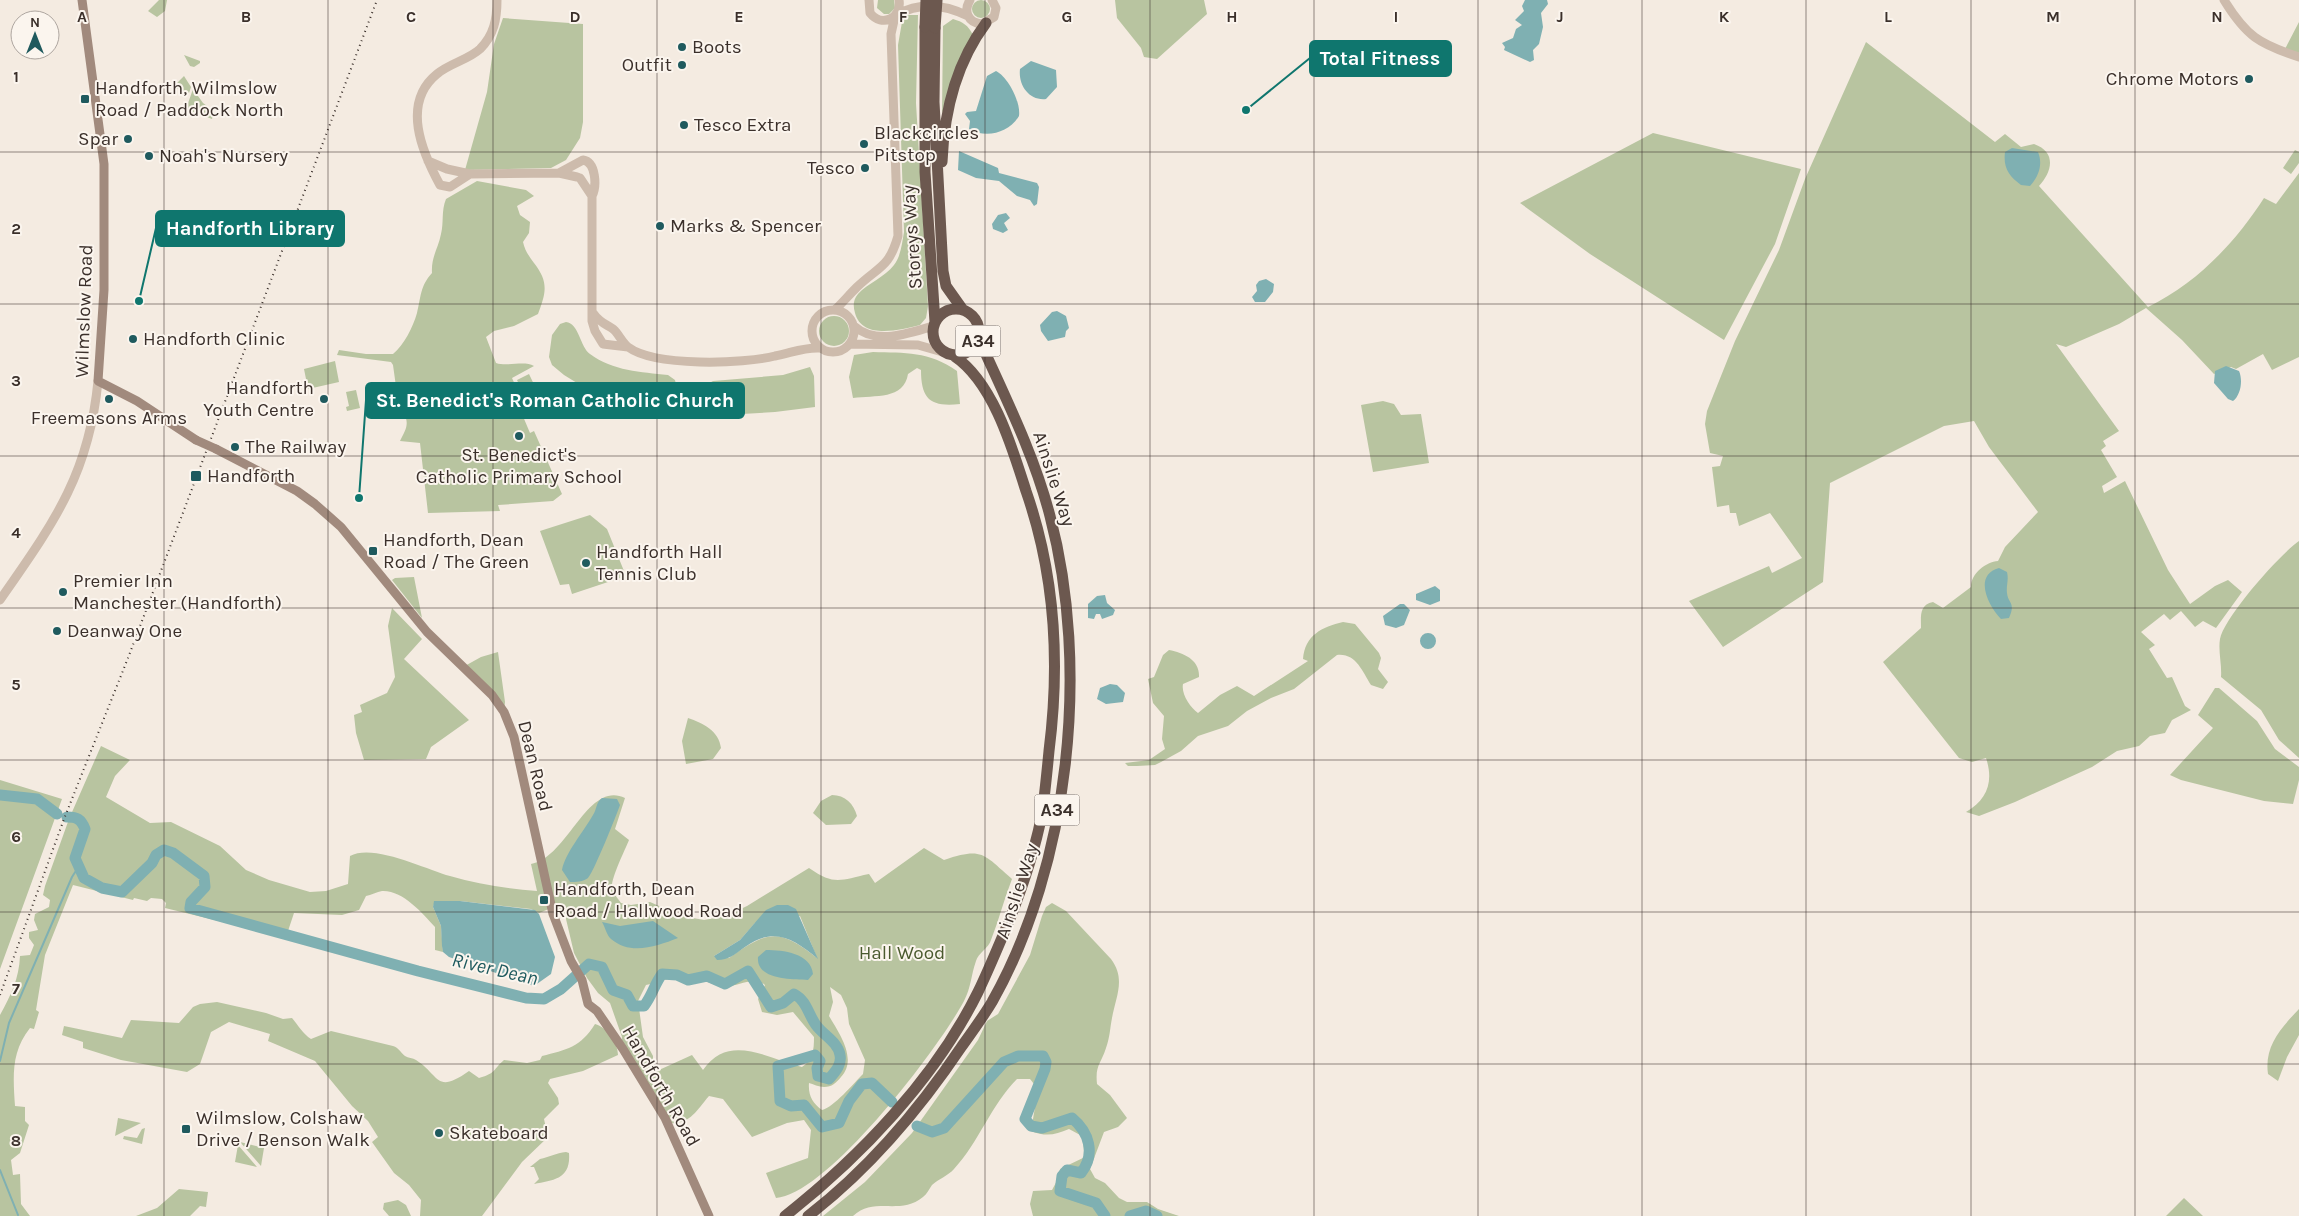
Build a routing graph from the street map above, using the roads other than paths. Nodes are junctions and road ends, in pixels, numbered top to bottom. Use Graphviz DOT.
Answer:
graph roads {
  1 [pos="82,0"];
  2 [pos="497,0"];
  3 [pos="869,0"];
  4 [pos="899,0"];
  5 [pos="926,0"];
  6 [pos="937,0"];
  7 [pos="970,0"];
  8 [pos="992,0"];
  9 [pos="2224,0"];
  10 [pos="895,16"];
  11 [pos="968,16"];
  12 [pos="880,20"];
  13 [pos="986,23"];
  14 [pos="930,28"];
  15 [pos="891,34"];
  16 [pos="2299,57"];
  17 [pos="428,160"];
  18 [pos="576,163"];
  19 [pos="448,169"];
  20 [pos="593,169"];
  21 [pos="559,173"];
  22 [pos="470,174"];
  23 [pos="579,177"];
  24 [pos="437,179"];
  25 [pos="453,185"];
  26 [pos="592,196"];
  27 [pos="939,229"];
  28 [pos="850,295"];
  29 [pos="835,310"];
  30 [pos="963,310"];
  31 [pos="593,313"];
  32 [pos="852,322"];
  33 [pos="934,324"];
  34 [pos="608,328"];
  35 [pos="812,333"];
  36 [pos="617,334"];
  37 [pos="600,339"];
  38 [pos="979,339"];
  39 [pos="850,344"];
  40 [pos="612,346"];
  41 [pos="628,347"];
  42 [pos="820,348"];
  43 [pos="797,350"];
  44 [pos="950,355"];
  45 [pos="98,381"];
  46 [pos="0,600"];
  47 [pos="580,977"];
  48 [pos="709,1216"];
  49 [pos="784,1216"];
  50 [pos="808,1216"];
  1 -- 45 [label="main road, Wilmslow Road"];
  2 -- 17 [label="street"];
  3 -- 12 [label="street"];
  4 -- 10 [label="street"];
  5 -- 14 [label="highway, Storeys Way / A34, bridge"];
  6 -- 14 [label="highway, Storeys Way / A34, bridge"];
  7 -- 11 [label="street"];
  8 -- 13 [label="street"];
  9 -- 16 [label="street"];
  10 -- 11 [label="street"];
  10 -- 12 [label="street"];
  10 -- 15 [label="street"];
  11 -- 13 [label="street"];
  12 -- 15 [label="street"];
  13 -- 27 [label="highway"];
  14 -- 27 [label="highway, Storeys Way / A34"];
  14 -- 33 [label="highway, Storeys Way / A34"];
  15 -- 28 [label="street"];
  17 -- 19 [label="street"];
  17 -- 24 [label="street"];
  18 -- 20 [label="street"];
  18 -- 21 [label="street"];
  18 -- 23 [label="street"];
  19 -- 22 [label="street"];
  19 -- 24 [label="street"];
  19 -- 25 [label="street"];
  20 -- 23 [label="street"];
  20 -- 26 [label="street"];
  21 -- 22 [label="street"];
  21 -- 23 [label="street"];
  22 -- 25 [label="street"];
  23 -- 26 [label="street"];
  24 -- 25 [label="street"];
  26 -- 31 [label="street"];
  27 -- 30 [label="highway, Storeys Way / A34"];
  28 -- 29 [label="street"];
  28 -- 32 [label="street"];
  29 -- 32 [label="street"];
  29 -- 35 [label="street"];
  30 -- 33 [label="highway, A34"];
  30 -- 38 [label="highway, A34"];
  31 -- 34 [label="street"];
  31 -- 37 [label="street"];
  32 -- 33 [label="street"];
  32 -- 39 [label="street"];
  33 -- 44 [label="highway, A34"];
  34 -- 36 [label="street"];
  34 -- 37 [label="street"];
  35 -- 42 [label="street"];
  35 -- 43 [label="street"];
  36 -- 40 [label="street"];
  36 -- 41 [label="street"];
  37 -- 40 [label="street"];
  38 -- 44 [label="highway, A34"];
  38 -- 50 [label="highway, Ainslie Way / A34"];
  39 -- 42 [label="street"];
  39 -- 44 [label="street"];
  40 -- 41 [label="street"];
  41 -- 43 [label="street"];
  42 -- 43 [label="street"];
  44 -- 49 [label="highway, Ainslie Way / A34"];
  45 -- 46 [label="street, Wilmslow Road"];
  45 -- 47 [label="main road, Dean Road, bridge"];
  47 -- 48 [label="main road, Handforth Road"];
}
